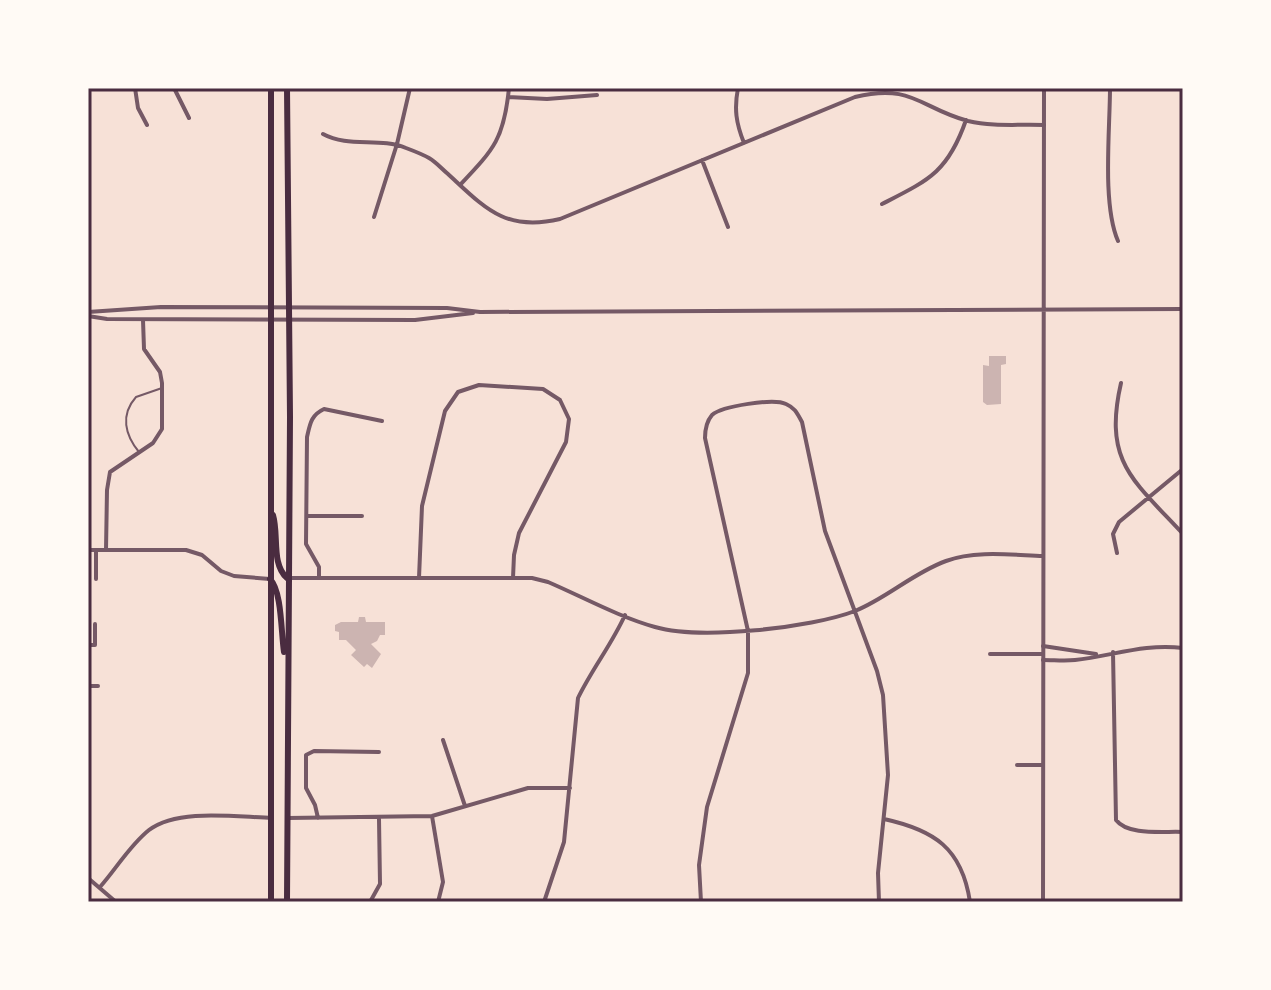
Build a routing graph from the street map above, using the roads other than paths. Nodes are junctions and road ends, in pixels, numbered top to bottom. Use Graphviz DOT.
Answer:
graph roads {
  1 [pos="135,88"];
  2 [pos="174,88"];
  3 [pos="271,88"];
  4 [pos="287,88"];
  5 [pos="410,88"];
  6 [pos="509,88"];
  7 [pos="738,88"];
  8 [pos="1044,88"];
  9 [pos="1110,88"];
  10 [pos="597,95"];
  11 [pos="508,97"];
  12 [pos="189,118"];
  13 [pos="966,120"];
  14 [pos="147,125"];
  15 [pos="1044,125"];
  16 [pos="323,134"];
  17 [pos="744,143"];
  18 [pos="397,144"];
  19 [pos="702,160"];
  20 [pos="460,185"];
  21 [pos="882,204"];
  22 [pos="374,217"];
  23 [pos="728,227"];
  24 [pos="1118,241"];
  25 [pos="272,307"];
  26 [pos="289,307"];
  27 [pos="1044,309"];
  28 [pos="1183,309"];
  29 [pos="480,312"];
  30 [pos="88,314"];
  31 [pos="143,320"];
  32 [pos="272,321"];
  33 [pos="289,321"];
  34 [pos="1121,383"];
  35 [pos="163,388"];
  36 [pos="382,421"];
  37 [pos="139,453"];
  38 [pos="1183,469"];
  39 [pos="1148,496"];
  40 [pos="271,508"];
  41 [pos="308,516"];
  42 [pos="362,516"];
  43 [pos="1183,534"];
  44 [pos="88,550"];
  45 [pos="96,550"];
  46 [pos="106,550"];
  47 [pos="1117,553"];
  48 [pos="1043,556"];
  49 [pos="287,578"];
  50 [pos="319,578"];
  51 [pos="419,578"];
  52 [pos="513,578"];
  53 [pos="96,579"];
  54 [pos="270,579"];
  55 [pos="854,611"];
  56 [pos="625,615"];
  57 [pos="95,624"];
  58 [pos="748,631"];
  59 [pos="88,645"];
  60 [pos="1043,646"];
  61 [pos="1183,648"];
  62 [pos="1113,652"];
  63 [pos="990,654"];
  64 [pos="1098,654"];
  65 [pos="1043,657"];
  66 [pos="287,667"];
  67 [pos="88,686"];
  68 [pos="98,686"];
  69 [pos="443,740"];
  70 [pos="379,752"];
  71 [pos="1017,765"];
  72 [pos="1043,765"];
  73 [pos="570,788"];
  74 [pos="465,807"];
  75 [pos="432,816"];
  76 [pos="272,818"];
  77 [pos="288,818"];
  78 [pos="318,818"];
  79 [pos="379,819"];
  80 [pos="884,819"];
  81 [pos="1183,832"];
  82 [pos="88,878"];
  83 [pos="100,887"];
  84 [pos="116,902"];
  85 [pos="271,902"];
  86 [pos="287,902"];
  87 [pos="370,902"];
  88 [pos="438,902"];
  89 [pos="544,902"];
  90 [pos="701,902"];
  91 [pos="879,902"];
  92 [pos="970,902"];
  93 [pos="1043,902"];
  1 -- 14 [label="street"];
  2 -- 12 [label="street"];
  3 -- 25 [label="highway"];
  4 -- 26 [label="highway"];
  5 -- 18 [label="street"];
  6 -- 11 [label="street"];
  7 -- 17 [label="street"];
  8 -- 15 [label="street"];
  9 -- 24 [label="street"];
  10 -- 11 [label="street"];
  11 -- 20 [label="street"];
  13 -- 15 [label="street"];
  13 -- 17 [label="street"];
  13 -- 21 [label="street"];
  15 -- 27 [label="street"];
  16 -- 18 [label="street"];
  17 -- 19 [label="street"];
  18 -- 20 [label="street"];
  18 -- 22 [label="street"];
  19 -- 20 [label="street"];
  19 -- 23 [label="street"];
  25 -- 26 [label="street"];
  25 -- 30 [label="street"];
  25 -- 32 [label="highway"];
  26 -- 29 [label="street"];
  26 -- 33 [label="highway"];
  27 -- 28 [label="street"];
  27 -- 29 [label="street"];
  27 -- 48 [label="street"];
  29 -- 33 [label="street"];
  30 -- 31 [label="street"];
  31 -- 32 [label="street"];
  31 -- 35 [label="street"];
  32 -- 33 [label="street"];
  32 -- 40 [label="highway"];
  33 -- 49 [label="highway"];
  34 -- 39 [label="street"];
  35 -- 37 [label="street"];
  35 -- 37 [label="lane"];
  36 -- 41 [label="street"];
  37 -- 46 [label="street"];
  38 -- 39 [label="street"];
  39 -- 43 [label="street"];
  39 -- 47 [label="street"];
  40 -- 49 [label="highway"];
  40 -- 54 [label="highway"];
  41 -- 42 [label="street"];
  41 -- 50 [label="street"];
  44 -- 45 [label="street"];
  45 -- 46 [label="street"];
  45 -- 53 [label="street"];
  46 -- 54 [label="street"];
  48 -- 55 [label="street"];
  48 -- 60 [label="street"];
  49 -- 50 [label="street"];
  49 -- 66 [label="highway"];
  50 -- 51 [label="street"];
  51 -- 52 [label="street"];
  51 -- 52 [label="street"];
  52 -- 56 [label="street"];
  54 -- 66 [label="highway"];
  54 -- 76 [label="highway"];
  55 -- 58 [label="street"];
  55 -- 58 [label="street"];
  55 -- 80 [label="street"];
  56 -- 58 [label="street"];
  56 -- 73 [label="street"];
  57 -- 59 [label="street"];
  58 -- 90 [label="street"];
  60 -- 64 [label="street"];
  60 -- 65 [label="street"];
  61 -- 62 [label="street"];
  62 -- 64 [label="street"];
  62 -- 81 [label="street"];
  63 -- 65 [label="street"];
  64 -- 65 [label="street"];
  65 -- 72 [label="street"];
  66 -- 77 [label="highway"];
  67 -- 68 [label="street"];
  69 -- 74 [label="street"];
  70 -- 78 [label="street"];
  71 -- 72 [label="street"];
  72 -- 93 [label="street"];
  73 -- 74 [label="street"];
  73 -- 89 [label="street"];
  74 -- 75 [label="street"];
  75 -- 79 [label="street"];
  75 -- 88 [label="street"];
  76 -- 83 [label="street"];
  76 -- 85 [label="highway"];
  77 -- 78 [label="street"];
  77 -- 86 [label="highway"];
  78 -- 79 [label="street"];
  79 -- 87 [label="street"];
  80 -- 91 [label="street"];
  80 -- 92 [label="street"];
  82 -- 83 [label="street"];
  83 -- 84 [label="street"];
}
